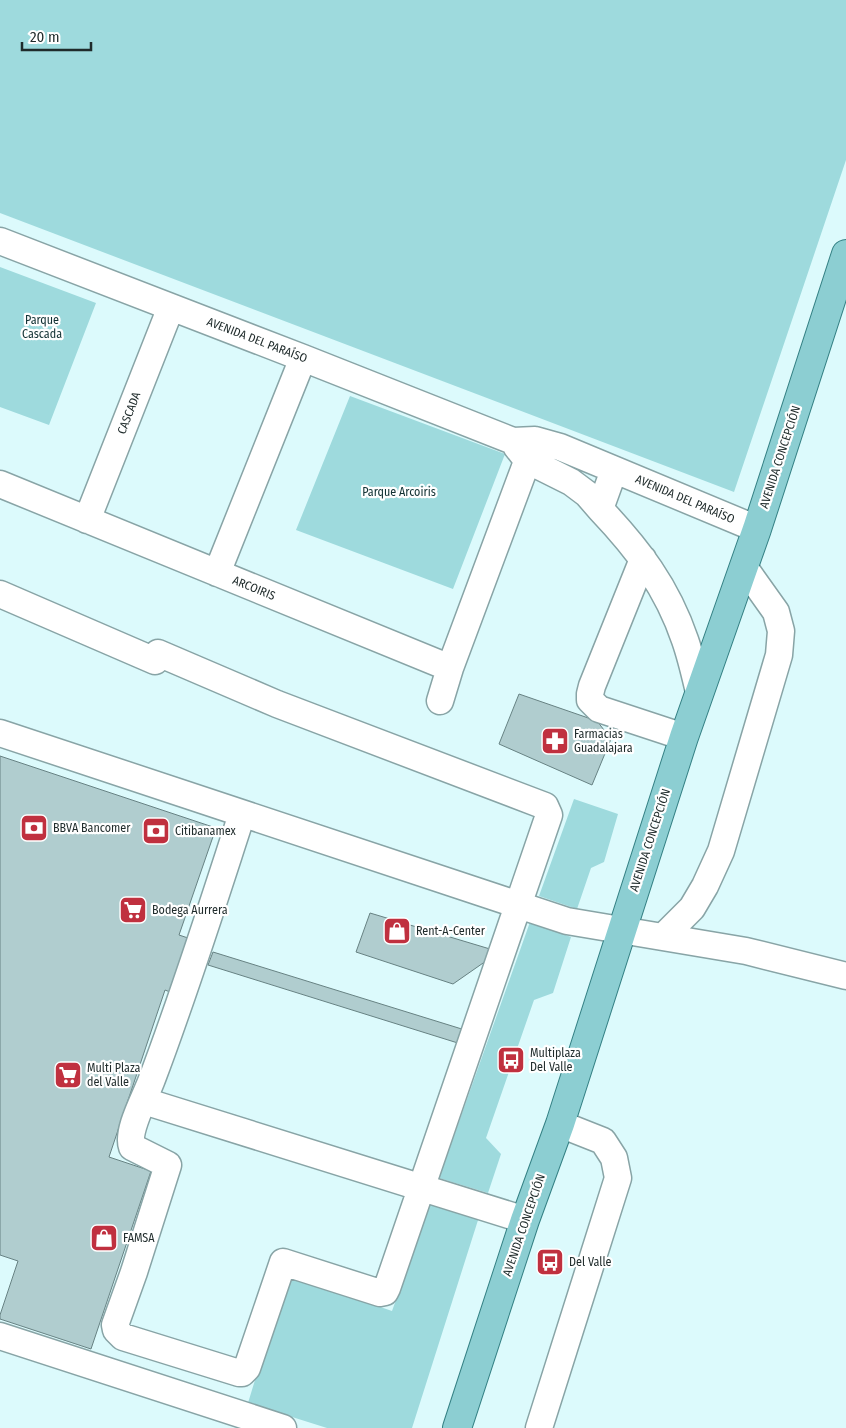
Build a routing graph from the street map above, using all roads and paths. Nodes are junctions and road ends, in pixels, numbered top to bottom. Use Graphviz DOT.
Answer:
graph roads {
  1 [pos="0,241"];
  2 [pos="846,254"];
  3 [pos="171,307"];
  4 [pos="303,358"];
  5 [pos="525,447"];
  6 [pos="614,470"];
  7 [pos="0,484"];
  8 [pos="600,508"];
  9 [pos="87,520"];
  10 [pos="757,529"];
  11 [pos="644,559"];
  12 [pos="744,567"];
  13 [pos="217,573"];
  14 [pos="0,594"];
  15 [pos="450,668"];
  16 [pos="699,692"];
  17 [pos="440,701"];
  18 [pos="0,733"];
  19 [pos="684,737"];
  20 [pos="242,814"];
  21 [pos="518,905"];
  22 [pos="621,930"];
  23 [pos="663,937"];
  24 [pos="846,976"];
  25 [pos="144,1101"];
  26 [pos="560,1124"];
  27 [pos="422,1188"];
  28 [pos="525,1220"];
  29 [pos="0,1336"];
  30 [pos="283,1428"];
  31 [pos="457,1428"];
  32 [pos="539,1428"];
  1 -- 3 [label="street, AVENIDA DEL PARAÍSO"];
  2 -- 10 [label="main road, AVENIDA CONCEPCIÓN"];
  3 -- 4 [label="street, AVENIDA DEL PARAÍSO"];
  3 -- 9 [label="street, CASCADA"];
  4 -- 5 [label="street, AVENIDA DEL PARAÍSO"];
  4 -- 13 [label="street, ARCOIRIS"];
  5 -- 6 [label="street, AVENIDA DEL PARAÍSO"];
  5 -- 8 [label="street, AVENIDA DEL PARAÍSO"];
  5 -- 15 [label="street"];
  6 -- 8 [label="street"];
  6 -- 10 [label="street, AVENIDA DEL PARAÍSO"];
  7 -- 9 [label="street"];
  8 -- 11 [label="street, AVENIDA DEL PARAÍSO"];
  9 -- 13 [label="street"];
  10 -- 12 [label="main road, AVENIDA CONCEPCIÓN"];
  11 -- 16 [label="street, AVENIDA DEL PARAÍSO"];
  11 -- 19 [label="street"];
  12 -- 16 [label="main road, AVENIDA CONCEPCIÓN"];
  12 -- 23 [label="street"];
  13 -- 15 [label="street, ARCOIRIS"];
  14 -- 21 [label="street"];
  15 -- 17 [label="street"];
  16 -- 19 [label="main road, AVENIDA CONCEPCIÓN"];
  18 -- 20 [label="street"];
  19 -- 22 [label="main road, AVENIDA CONCEPCIÓN"];
  20 -- 21 [label="street"];
  20 -- 25 [label="street"];
  21 -- 22 [label="street"];
  21 -- 27 [label="street"];
  22 -- 23 [label="street"];
  22 -- 26 [label="main road, AVENIDA CONCEPCIÓN"];
  23 -- 24 [label="street"];
  25 -- 27 [label="street"];
  25 -- 27 [label="street"];
  26 -- 28 [label="main road, AVENIDA CONCEPCIÓN"];
  26 -- 32 [label="street"];
  27 -- 28 [label="street"];
  28 -- 31 [label="main road, AVENIDA CONCEPCIÓN"];
  29 -- 30 [label="street"];
}
